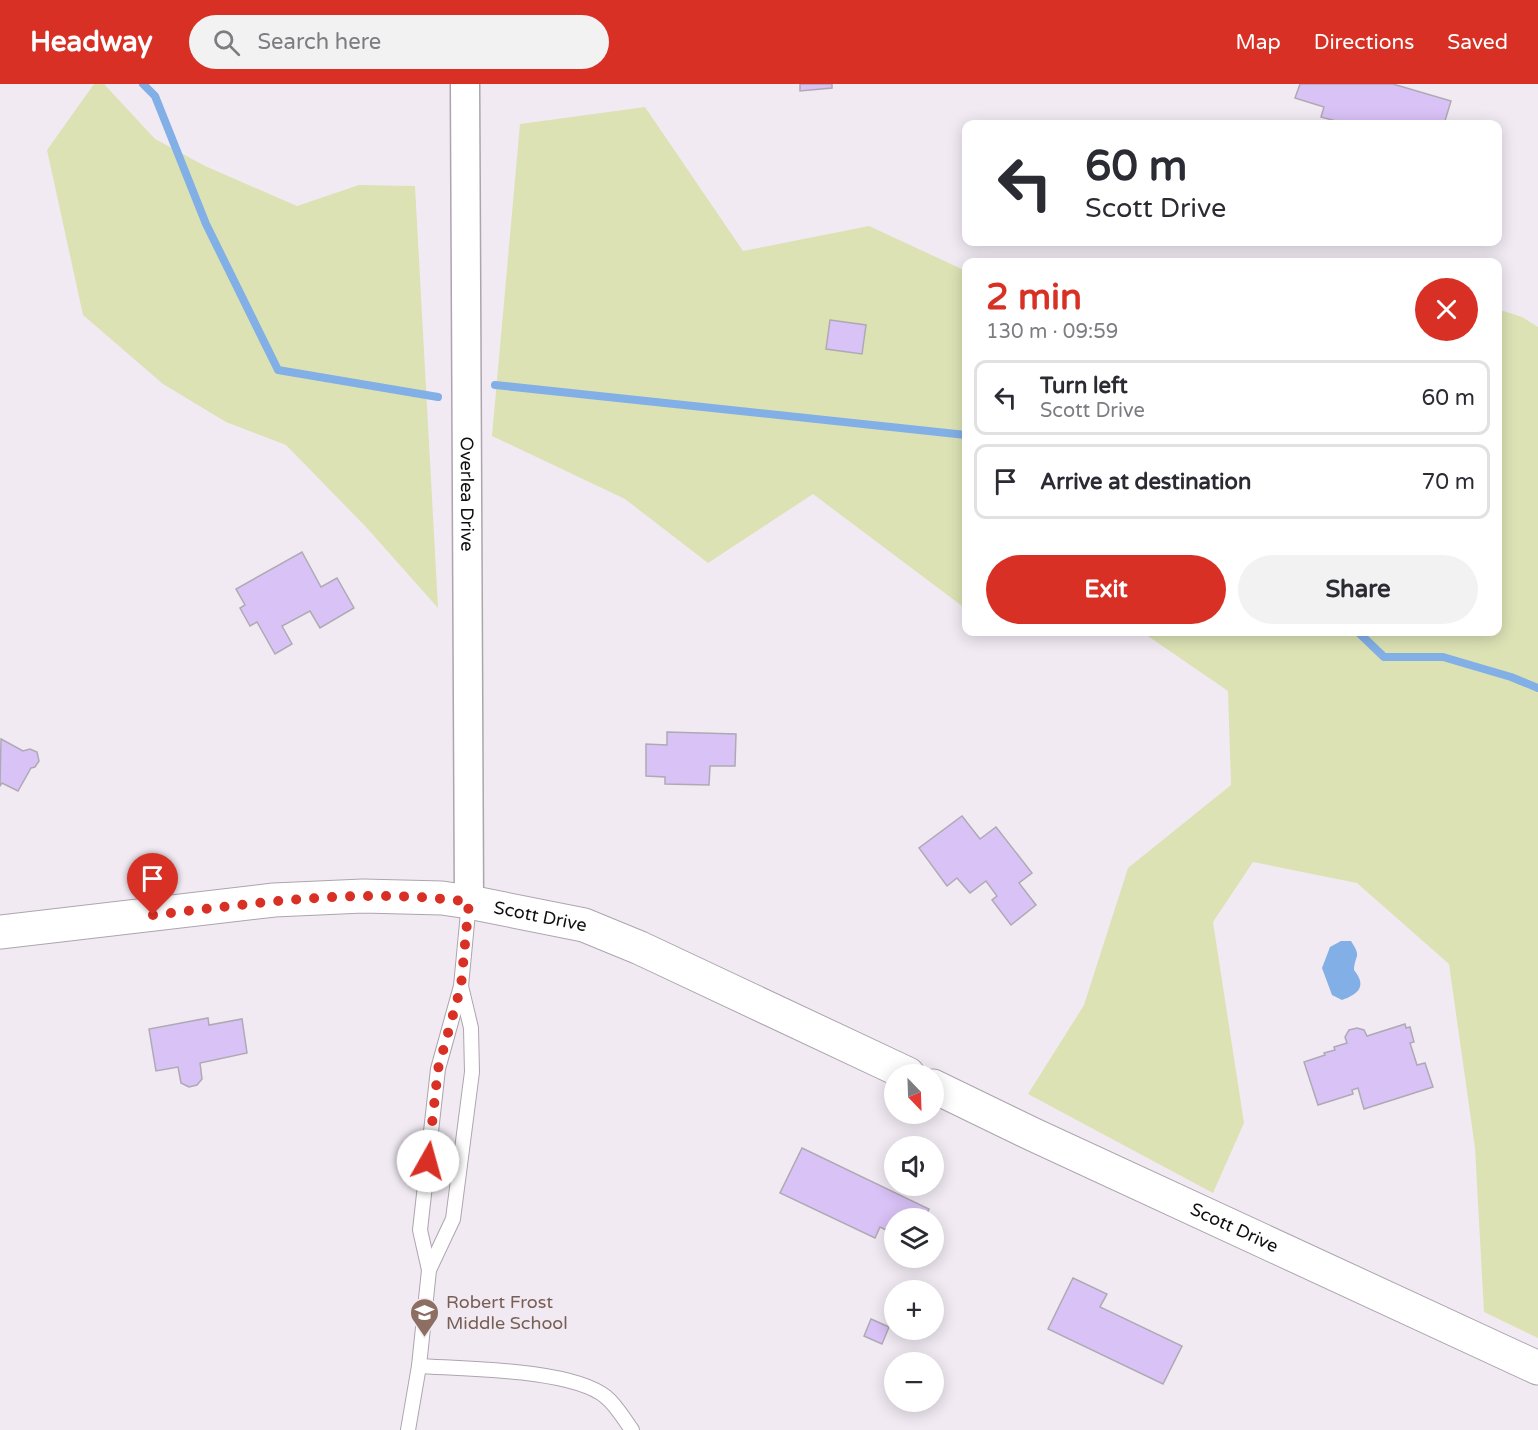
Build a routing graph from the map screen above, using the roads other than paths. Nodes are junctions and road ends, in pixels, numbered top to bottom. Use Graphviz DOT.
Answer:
graph roads {
  1 [pos="465,84"];
  2 [pos="469,902"];
  3 [pos="0,932"];
  4 [pos="461,986"];
  5 [pos="887,1064"];
  6 [pos="944,1091"];
  7 [pos="429,1270"];
  8 [pos="419,1366"];
  9 [pos="1538,1368"];
  10 [pos="408,1430"];
  11 [pos="632,1430"];
  1 -- 2 [label="street, Overlea Drive"];
  2 -- 3 [label="street, Scott Drive"];
  2 -- 4 [label="lane"];
  2 -- 5 [label="street, Scott Drive"];
  4 -- 7 [label="lane"];
  4 -- 7 [label="lane"];
  6 -- 9 [label="street, Scott Drive"];
  7 -- 8 [label="lane"];
  8 -- 10 [label="lane"];
  8 -- 11 [label="lane"];
}
